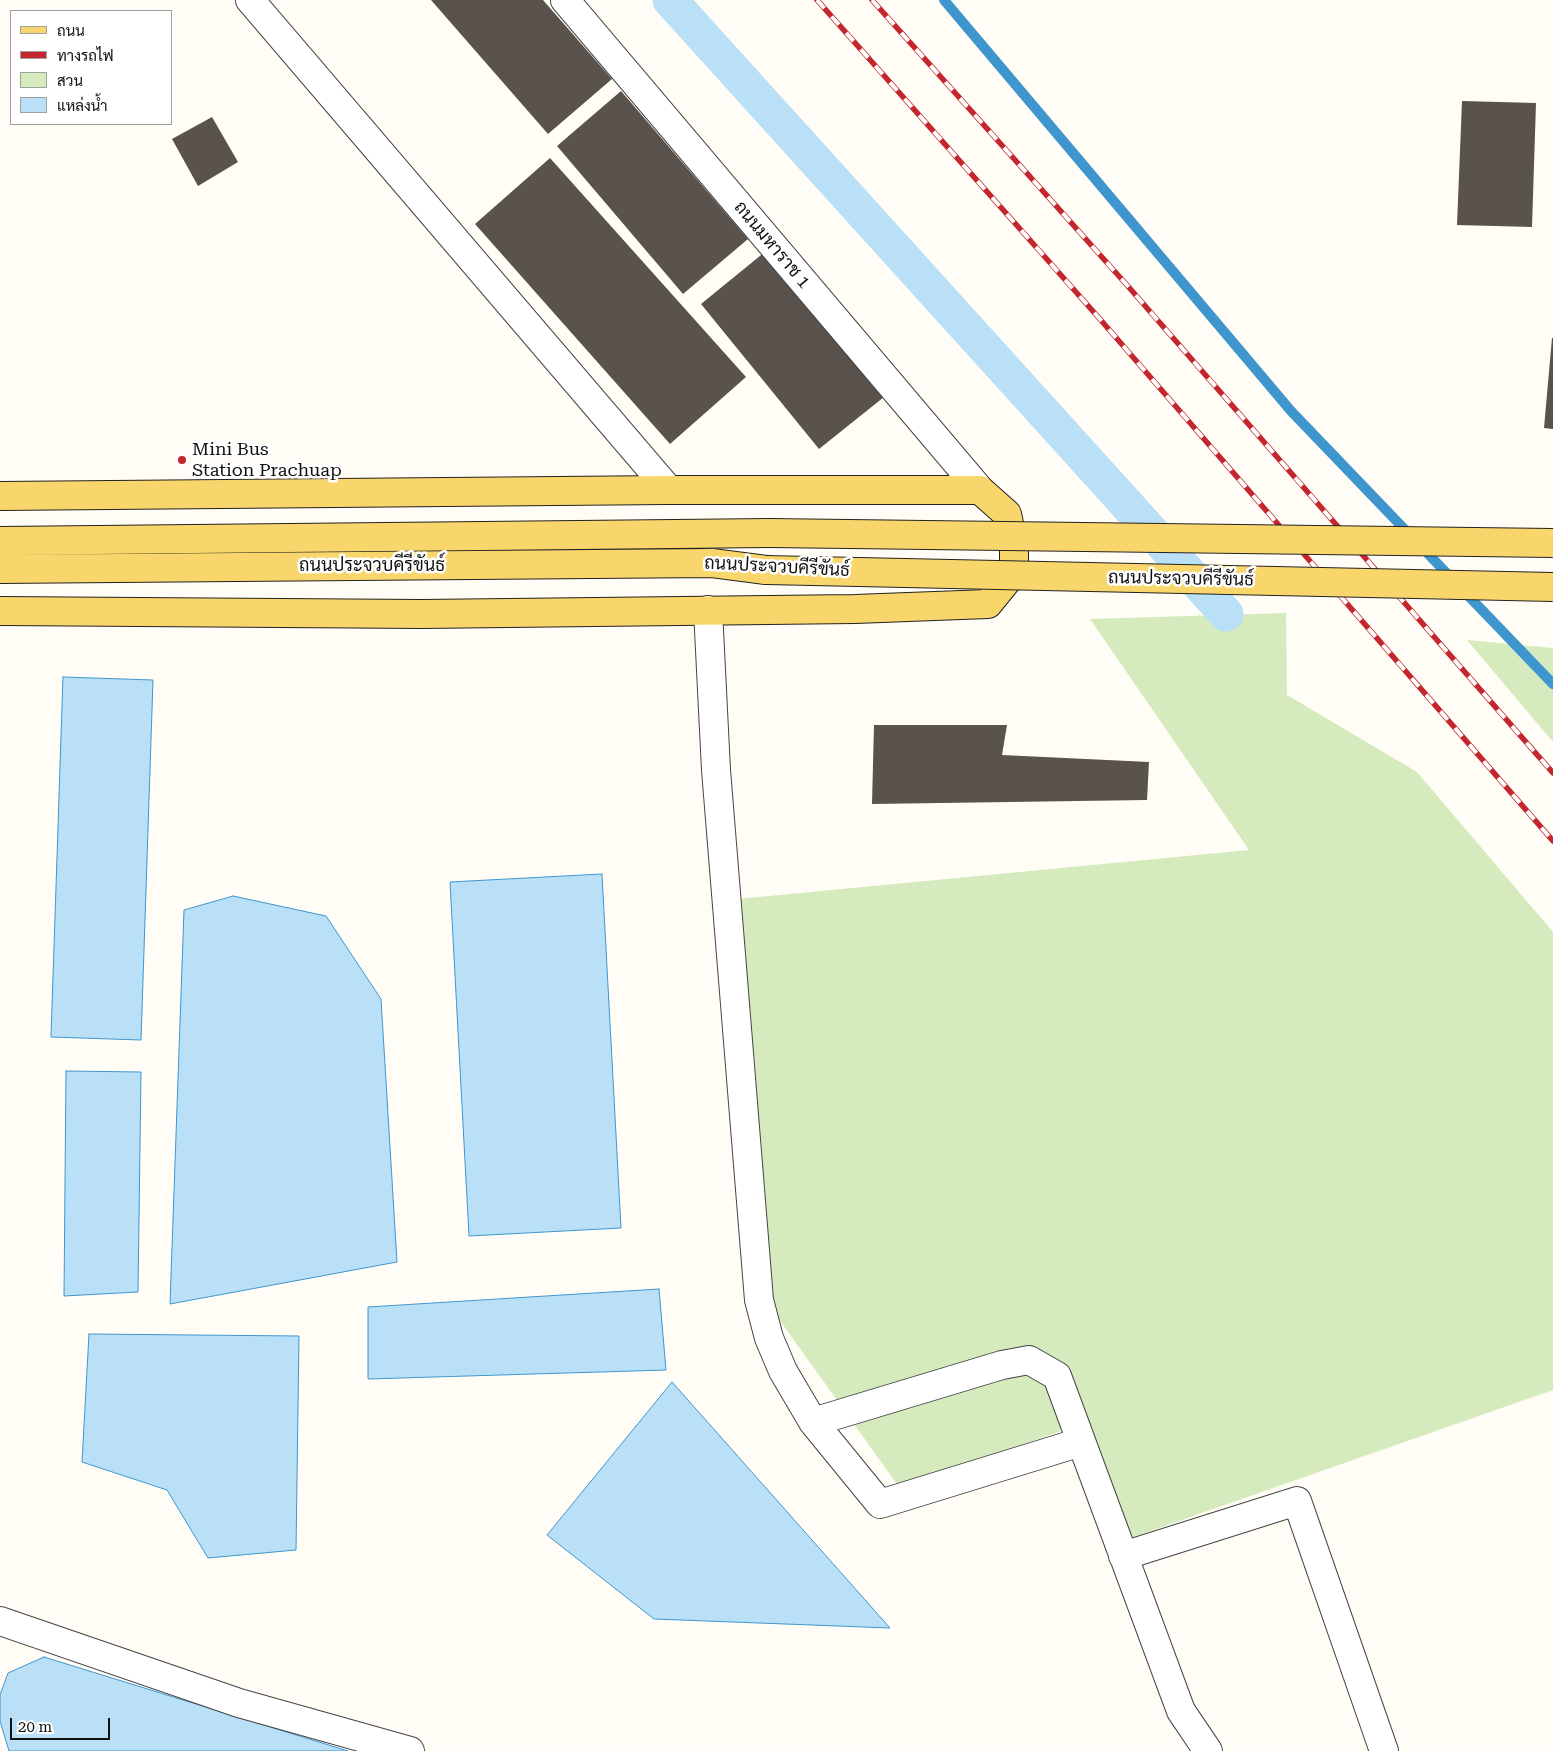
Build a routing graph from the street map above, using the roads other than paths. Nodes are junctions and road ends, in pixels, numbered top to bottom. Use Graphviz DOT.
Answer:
graph roads {
  1 [pos="250,0"];
  2 [pos="564,0"];
  3 [pos="669,490"];
  4 [pos="980,490"];
  5 [pos="0,496"];
  6 [pos="0,541"];
  7 [pos="1553,543"];
  8 [pos="0,569"];
  9 [pos="1553,587"];
  10 [pos="708,610"];
  11 [pos="0,611"];
  12 [pos="813,1422"];
  13 [pos="1081,1442"];
  14 [pos="1123,1556"];
  15 [pos="0,1621"];
  16 [pos="410,1751"];
  17 [pos="1208,1751"];
  18 [pos="1384,1751"];
  1 -- 3 [label="street"];
  2 -- 4 [label="street, ถนนมหาราช 1"];
  3 -- 4 [label="main road"];
  3 -- 5 [label="main road"];
  4 -- 10 [label="main road"];
  6 -- 7 [label="main road, ถนนประจวบคีรีขันธ์, bridge"];
  8 -- 9 [label="main road, ถนนประจวบคีรีขันธ์, bridge"];
  10 -- 11 [label="main road"];
  10 -- 12 [label="street"];
  12 -- 13 [label="street"];
  12 -- 13 [label="street"];
  13 -- 14 [label="street"];
  14 -- 17 [label="street"];
  14 -- 18 [label="street"];
  15 -- 16 [label="street"];
}
